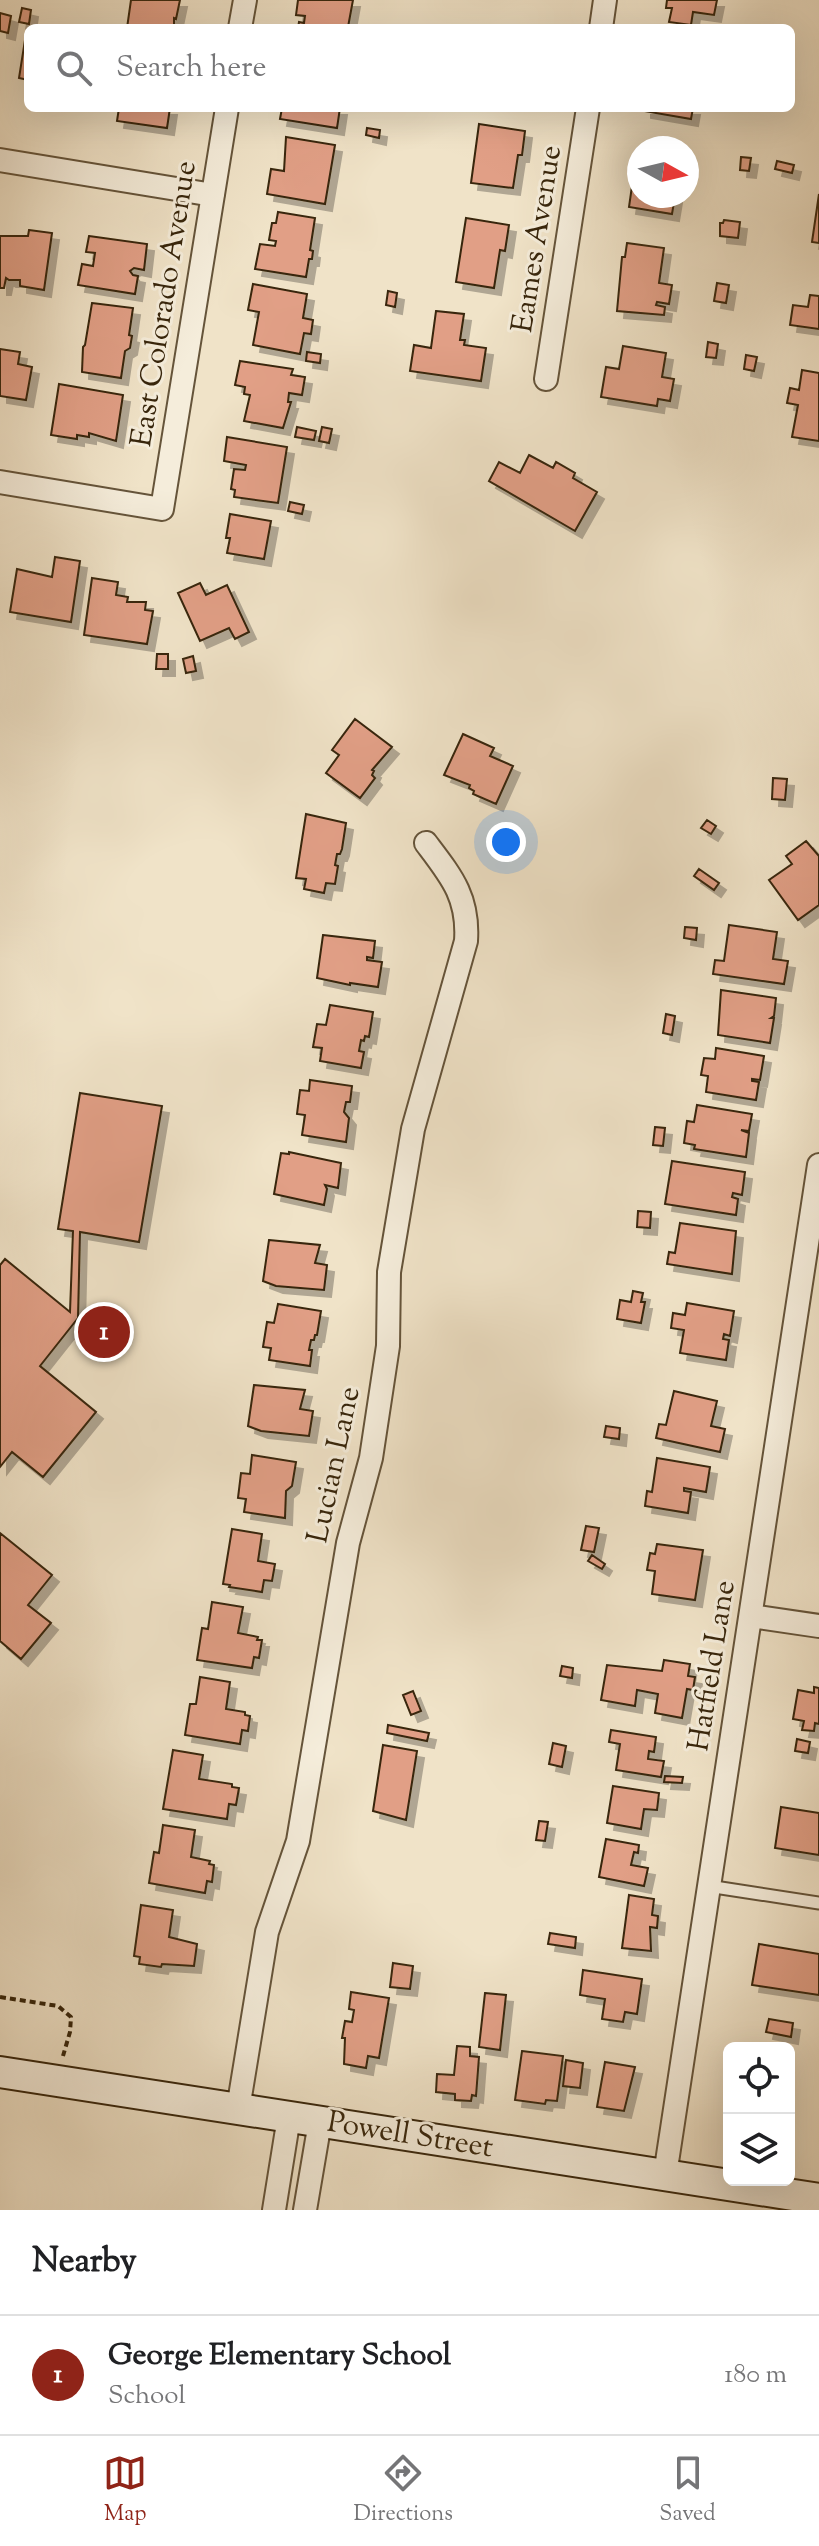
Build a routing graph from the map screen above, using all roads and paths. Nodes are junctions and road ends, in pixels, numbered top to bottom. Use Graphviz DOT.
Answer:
graph roads {
  1 [pos="245,0"];
  2 [pos="605,0"];
  3 [pos="241,24"];
  4 [pos="602,24"];
  5 [pos="226,112"];
  6 [pos="587,112"];
  7 [pos="0,160"];
  8 [pos="213,195"];
  9 [pos="546,379"];
  10 [pos="0,482"];
  11 [pos="426,843"];
  12 [pos="819,1165"];
  13 [pos="751,1616"];
  14 [pos="819,1626"];
  15 [pos="708,1886"];
  16 [pos="819,1903"];
  17 [pos="0,1997"];
  18 [pos="61,2064"];
  19 [pos="0,2072"];
  20 [pos="238,2109"];
  21 [pos="289,2117"];
  22 [pos="320,2122"];
  23 [pos="665,2175"];
  24 [pos="819,2199"];
  25 [pos="274,2210"];
  26 [pos="305,2210"];
  1 -- 3 [label="street"];
  2 -- 4 [label="street"];
  5 -- 8 [label="street, East Colorado Avenue"];
  6 -- 9 [label="street, Eames Avenue"];
  7 -- 8 [label="street"];
  8 -- 10 [label="street, East Colorado Avenue"];
  11 -- 20 [label="street, Lucian Lane"];
  12 -- 13 [label="street, Hatfield Lane"];
  13 -- 14 [label="street"];
  13 -- 15 [label="street, Hatfield Lane"];
  15 -- 16 [label="lane"];
  15 -- 23 [label="street, Hatfield Lane"];
  17 -- 18 [label="path"];
  19 -- 20 [label="street, Powell Street"];
  20 -- 21 [label="street, Powell Street"];
  21 -- 22 [label="street, Powell Street"];
  21 -- 25 [label="street"];
  22 -- 23 [label="street, Powell Street"];
  22 -- 26 [label="street"];
  23 -- 24 [label="street, Powell Street"];
}
